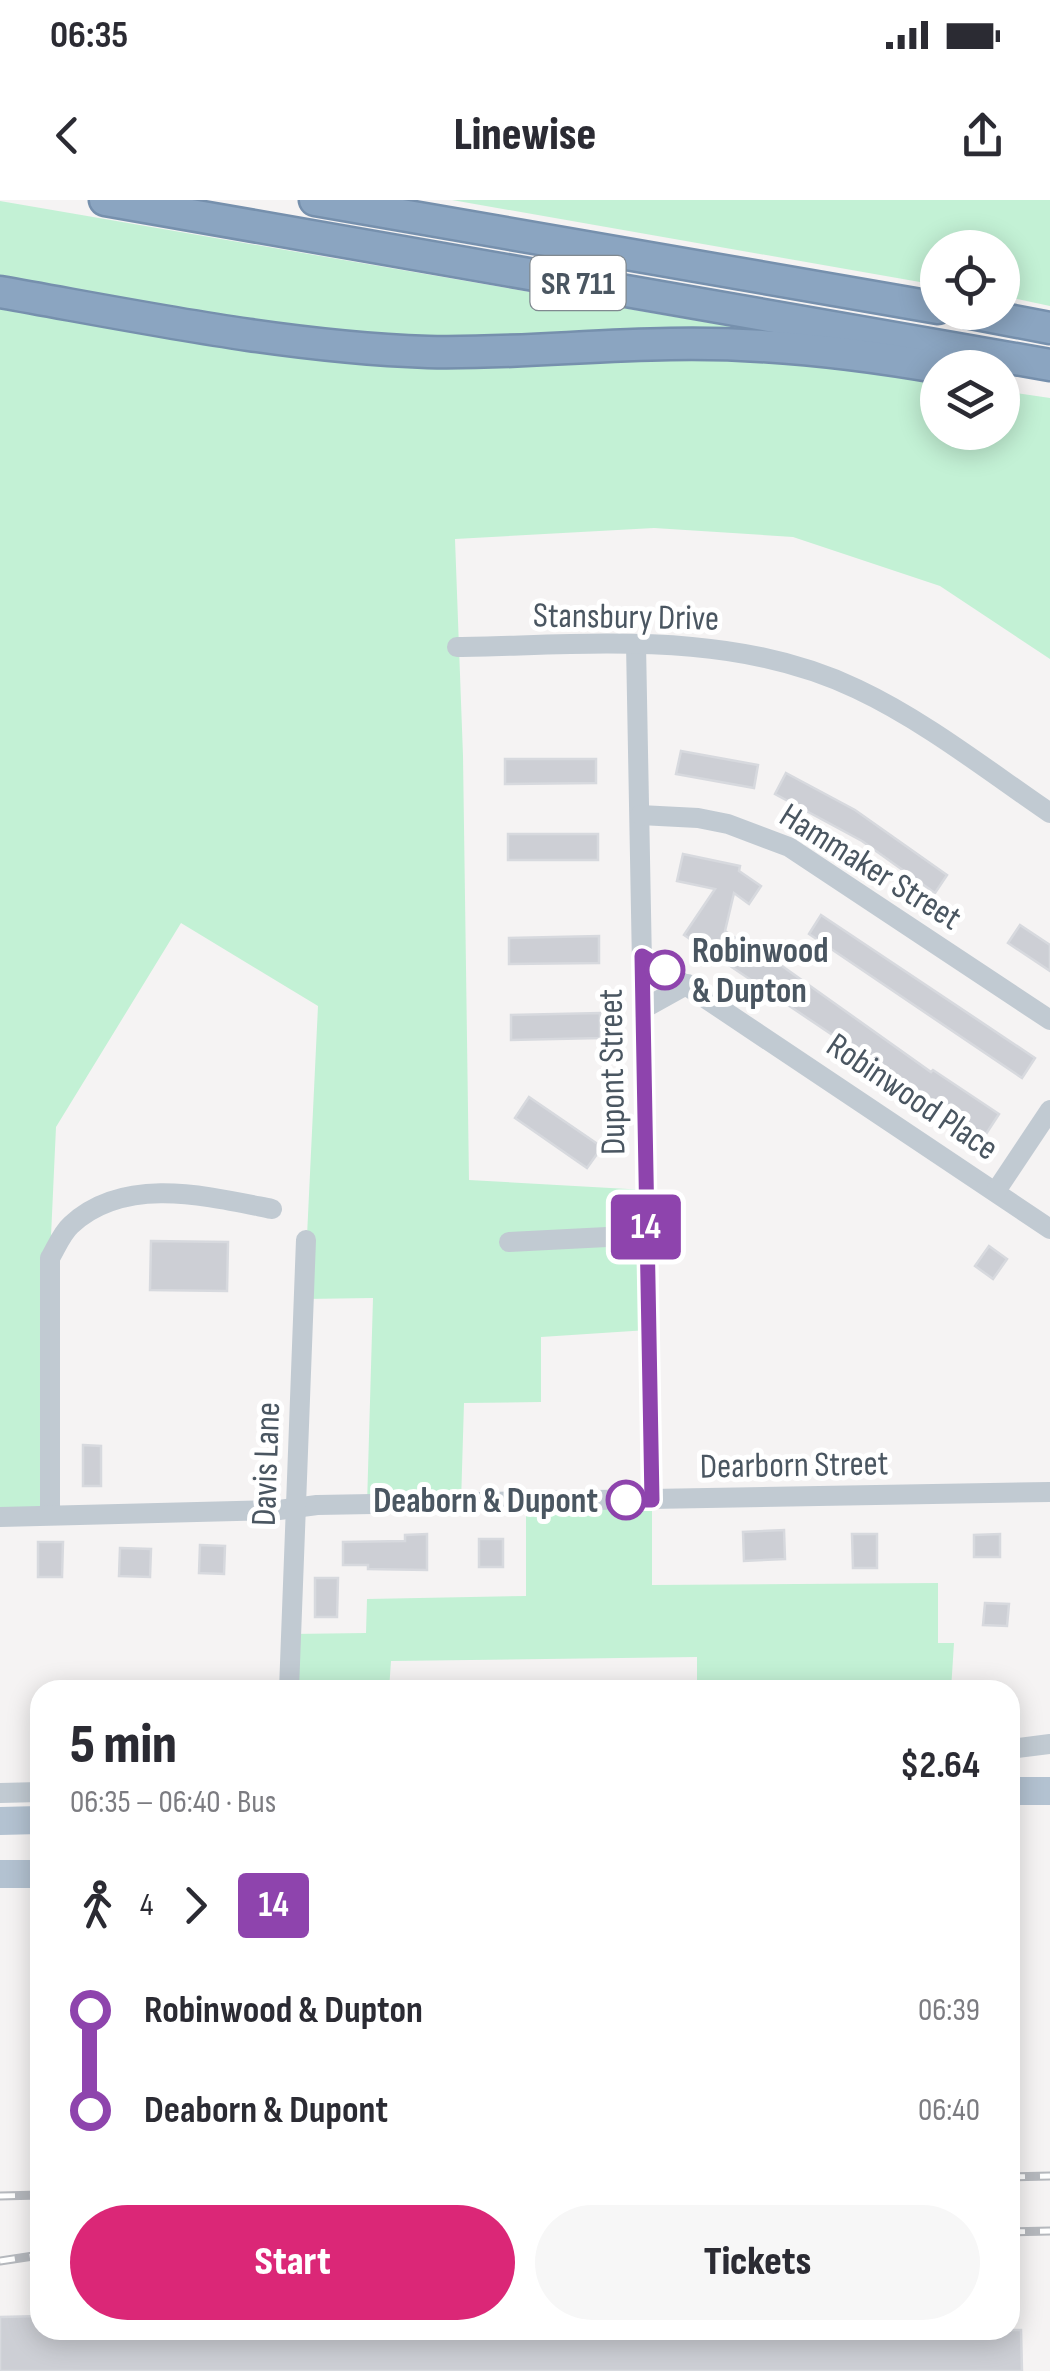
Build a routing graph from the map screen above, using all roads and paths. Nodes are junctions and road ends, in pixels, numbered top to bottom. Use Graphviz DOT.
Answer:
graph roads {
  1 [pos="105,200"];
  2 [pos="315,200"];
  3 [pos="0,292"];
  4 [pos="920,305"];
  5 [pos="1020,322"];
  6 [pos="1050,328"];
  7 [pos="920,364"];
  8 [pos="1050,365"];
  9 [pos="1020,366"];
  10 [pos="636,644"];
  11 [pos="457,647"];
  12 [pos="1050,813"];
  13 [pos="640,815"];
  14 [pos="642,956"];
  15 [pos="688,984"];
  16 [pos="643,1009"];
  17 [pos="1050,1020"];
  18 [pos="1050,1110"];
  19 [pos="996,1191"];
  20 [pos="272,1208"];
  21 [pos="1050,1229"];
  22 [pos="646,1235"];
  23 [pos="306,1240"];
  24 [pos="509,1242"];
  25 [pos="1050,1492"];
  26 [pos="652,1500"];
  27 [pos="296,1508"];
  28 [pos="50,1516"];
  29 [pos="0,1517"];
  30 [pos="289,1680"];
  31 [pos="1050,1744"];
  32 [pos="1020,1748"];
  33 [pos="30,1792"];
  34 [pos="0,1793"];
  35 [pos="30,1820"];
  36 [pos="0,1821"];
  37 [pos="0,1874"];
  38 [pos="30,1874"];
  1 -- 8 [label="highway, SR 711"];
  2 -- 4 [label="highway, SR 711"];
  3 -- 7 [label="highway"];
  5 -- 6 [label="highway"];
  8 -- 9 [label="highway"];
  10 -- 11 [label="street, Stansbury Drive"];
  10 -- 12 [label="street, Stansbury Drive"];
  10 -- 13 [label="street, Dupont Street"];
  13 -- 14 [label="street, Dupont Street"];
  13 -- 17 [label="street, Hammaker Street"];
  14 -- 15 [label="street, Robinwood Place"];
  14 -- 16 [label="street, Dupont Street"];
  15 -- 16 [label="street"];
  15 -- 19 [label="street, Robinwood Place"];
  16 -- 22 [label="street, Dupont Street"];
  18 -- 19 [label="street"];
  19 -- 21 [label="street, Robinwood Place"];
  20 -- 28 [label="street"];
  22 -- 24 [label="street"];
  22 -- 26 [label="street, Dupont Street"];
  23 -- 27 [label="street, Davis Lane"];
  25 -- 26 [label="street, Dearborn Street"];
  26 -- 27 [label="street, Dearborn Street"];
  27 -- 28 [label="street, Dearborn Street"];
  27 -- 30 [label="street, Davis Lane"];
  28 -- 29 [label="street, Dearborn Street"];
  31 -- 32 [label="street"];
  33 -- 34 [label="street"];
  35 -- 36 [label="main road"];
  37 -- 38 [label="main road"];
}
